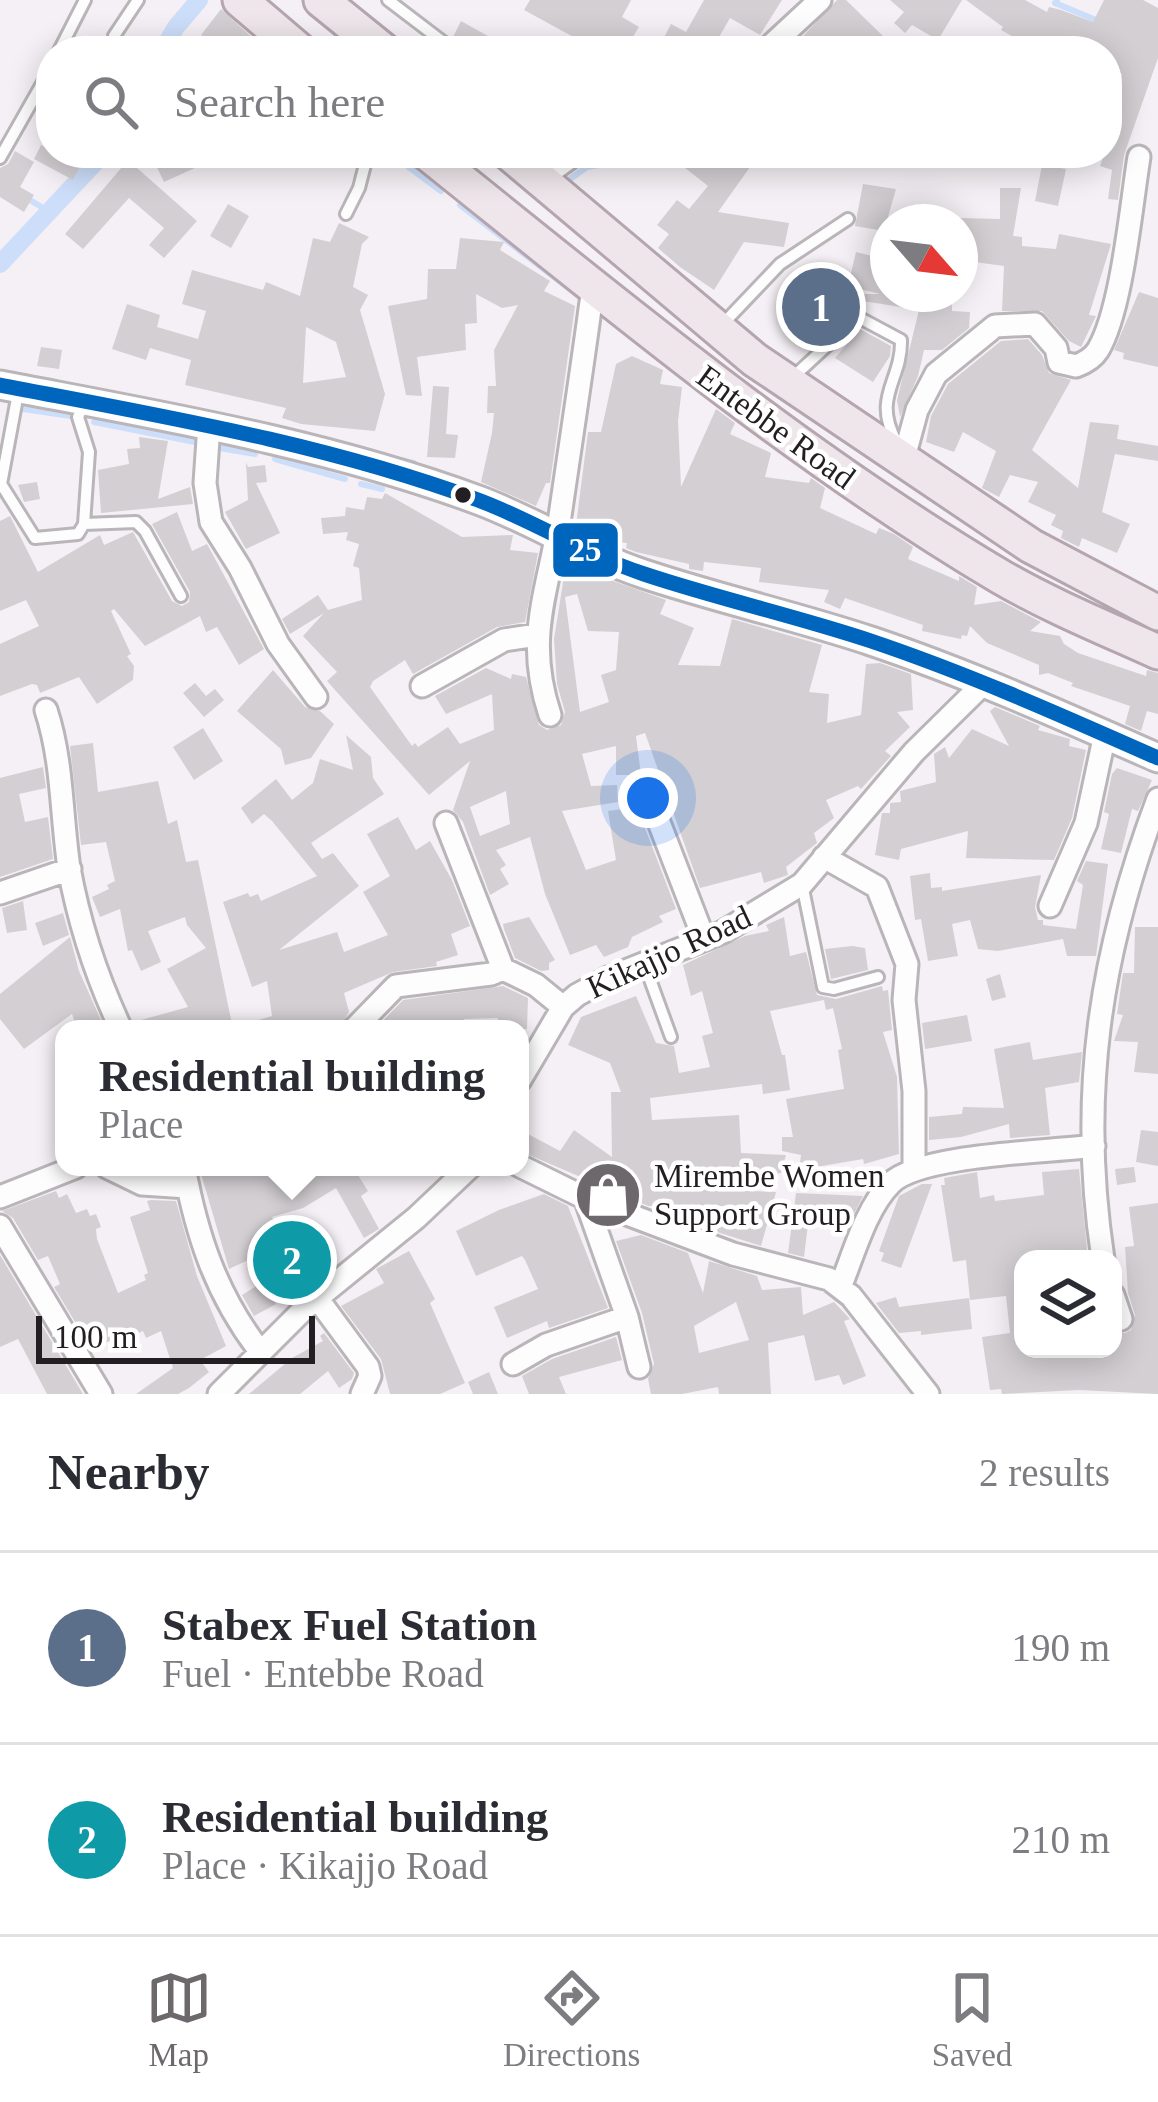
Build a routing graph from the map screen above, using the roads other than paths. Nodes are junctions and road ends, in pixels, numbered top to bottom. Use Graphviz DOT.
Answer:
graph roads {
  1 [pos="85,0"];
  2 [pos="138,0"];
  3 [pos="240,0"];
  4 [pos="321,0"];
  5 [pos="388,0"];
  6 [pos="820,0"];
  7 [pos="67,36"];
  8 [pos="114,36"];
  9 [pos="282,36"];
  10 [pos="365,36"];
  11 [pos="435,36"];
  12 [pos="781,36"];
  13 [pos="36,94"];
  14 [pos="1139,157"];
  15 [pos="0,158"];
  16 [pos="364,168"];
  17 [pos="446,168"];
  18 [pos="528,168"];
  19 [pos="555,168"];
  20 [pos="547,183"];
  21 [pos="346,214"];
  22 [pos="848,219"];
  23 [pos="593,287"];
  24 [pos="718,329"];
  25 [pos="788,383"];
  26 [pos="10,387"];
  27 [pos="86,401"];
  28 [pos="209,425"];
  29 [pos="907,461"];
  30 [pos="0,484"];
  31 [pos="84,524"];
  32 [pos="557,536"];
  33 [pos="181,596"];
  34 [pos="1158,613"];
  35 [pos="537,635"];
  36 [pos="1158,652"];
  37 [pos="984,683"];
  38 [pos="422,686"];
  39 [pos="316,697"];
  40 [pos="46,710"];
  41 [pos="550,715"];
  42 [pos="1105,734"];
  43 [pos="1158,758"];
  44 [pos="650,799"];
  45 [pos="1158,799"];
  46 [pos="446,823"];
  47 [pos="824,857"];
  48 [pos="70,869"];
  49 [pos="802,884"];
  50 [pos="0,893"];
  51 [pos="1050,906"];
  52 [pos="704,939"];
  53 [pos="644,963"];
  54 [pos="503,969"];
  55 [pos="878,977"];
  56 [pos="563,1006"];
  57 [pos="117,1020"];
  58 [pos="363,1020"];
  59 [pos="670,1037"];
  60 [pos="529,1065"];
  61 [pos="1094,1146"];
  62 [pos="914,1168"];
  63 [pos="529,1170"];
  64 [pos="55,1175"];
  65 [pos="126,1176"];
  66 [pos="461,1176"];
  67 [pos="186,1177"];
  68 [pos="0,1197"];
  69 [pos="585,1198"];
  70 [pos="0,1226"];
  71 [pos="1101,1250"];
  72 [pos="841,1285"];
  73 [pos="317,1298"];
  74 [pos="627,1317"];
  75 [pos="260,1350"];
  76 [pos="513,1364"];
  77 [pos="639,1367"];
  78 [pos="228,1389"];
  79 [pos="101,1394"];
  80 [pos="362,1394"];
  81 [pos="928,1394"];
  1 -- 7 [label="lane"];
  2 -- 8 [label="lane"];
  3 -- 9 [label="main road"];
  4 -- 10 [label="main road"];
  5 -- 11 [label="lane"];
  6 -- 12 [label="street"];
  13 -- 15 [label="lane"];
  14 -- 29 [label="street"];
  16 -- 21 [label="lane"];
  17 -- 23 [label="main road, Entebbe Road"];
  18 -- 20 [label="main road, Entebbe Road"];
  19 -- 20 [label="street"];
  20 -- 24 [label="main road, Entebbe Road"];
  22 -- 24 [label="lane"];
  23 -- 32 [label="street"];
  23 -- 36 [label="main road, Entebbe Road"];
  24 -- 25 [label="main road, Entebbe Road"];
  25 -- 29 [label="main road, Entebbe Road"];
  25 -- 29 [label="lane"];
  26 -- 27 [label="street"];
  26 -- 30 [label="lane"];
  27 -- 28 [label="street"];
  27 -- 31 [label="lane"];
  28 -- 32 [label="street"];
  28 -- 39 [label="street"];
  29 -- 34 [label="main road, Entebbe Road"];
  30 -- 31 [label="lane"];
  31 -- 33 [label="lane"];
  32 -- 35 [label="street"];
  32 -- 37 [label="street"];
  35 -- 38 [label="street"];
  35 -- 41 [label="street"];
  37 -- 42 [label="street"];
  37 -- 47 [label="street, Kikajjo Road"];
  40 -- 48 [label="street"];
  42 -- 43 [label="street"];
  42 -- 51 [label="street"];
  44 -- 52 [label="street"];
  45 -- 61 [label="street"];
  46 -- 54 [label="street"];
  47 -- 49 [label="street, Kikajjo Road"];
  47 -- 62 [label="street"];
  48 -- 50 [label="street"];
  48 -- 57 [label="street"];
  49 -- 52 [label="street, Kikajjo Road"];
  49 -- 55 [label="lane"];
  52 -- 53 [label="street, Kikajjo Road"];
  53 -- 56 [label="street, Kikajjo Road"];
  53 -- 59 [label="lane"];
  54 -- 56 [label="street"];
  54 -- 58 [label="street"];
  56 -- 60 [label="street, Kikajjo Road"];
  61 -- 62 [label="street"];
  61 -- 71 [label="street"];
  62 -- 72 [label="street"];
  63 -- 69 [label="street"];
  64 -- 68 [label="street"];
  65 -- 67 [label="street"];
  66 -- 73 [label="street"];
  67 -- 75 [label="street"];
  69 -- 72 [label="street"];
  69 -- 74 [label="street"];
  70 -- 79 [label="street"];
  72 -- 81 [label="street"];
  73 -- 75 [label="street"];
  73 -- 80 [label="street"];
  74 -- 76 [label="street"];
  74 -- 77 [label="street"];
  75 -- 78 [label="street"];
}
